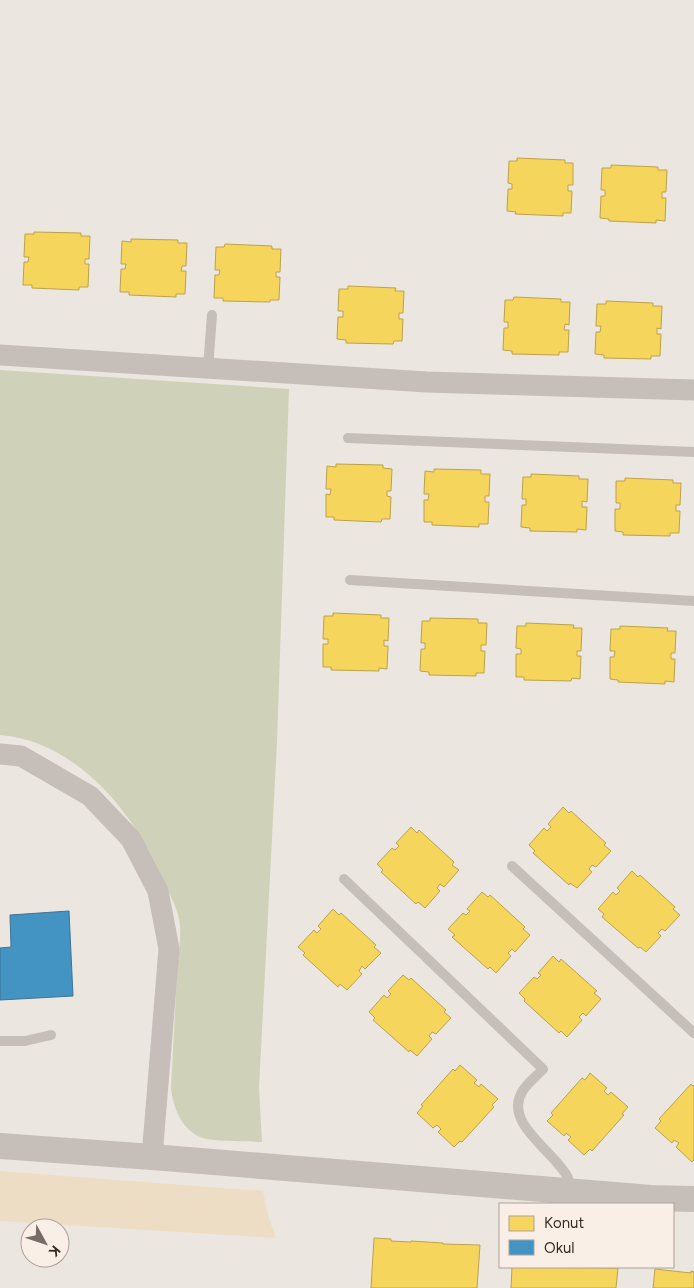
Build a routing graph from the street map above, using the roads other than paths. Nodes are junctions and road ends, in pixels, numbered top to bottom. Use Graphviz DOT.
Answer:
graph roads {
  1 [pos="212,315"];
  2 [pos="0,355"];
  3 [pos="208,368"];
  4 [pos="694,390"];
  5 [pos="348,438"];
  6 [pos="694,452"];
  7 [pos="350,580"];
  8 [pos="694,601"];
  9 [pos="0,754"];
  10 [pos="512,866"];
  11 [pos="344,878"];
  12 [pos="694,1033"];
  13 [pos="51,1035"];
  14 [pos="0,1041"];
  15 [pos="0,1146"];
  16 [pos="152,1156"];
  17 [pos="570,1192"];
  18 [pos="694,1198"];
  1 -- 3 [label="lane"];
  2 -- 3 [label="street"];
  3 -- 4 [label="street"];
  5 -- 6 [label="lane"];
  7 -- 8 [label="lane"];
  9 -- 16 [label="street"];
  10 -- 12 [label="lane"];
  11 -- 17 [label="lane"];
  13 -- 14 [label="lane"];
  15 -- 16 [label="street"];
  16 -- 17 [label="street"];
  17 -- 18 [label="street"];
}
